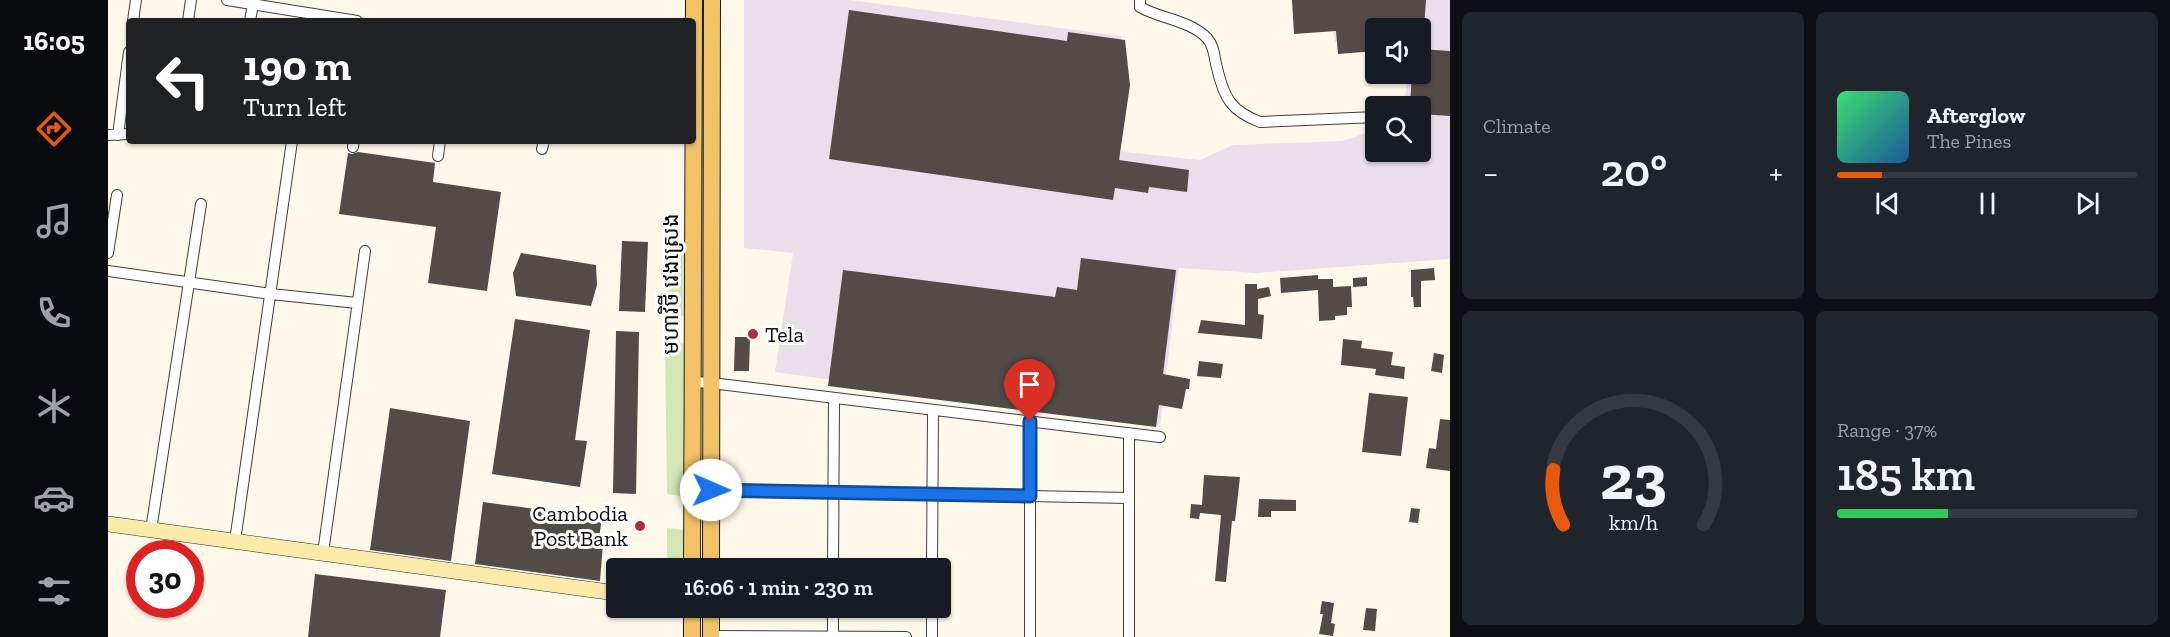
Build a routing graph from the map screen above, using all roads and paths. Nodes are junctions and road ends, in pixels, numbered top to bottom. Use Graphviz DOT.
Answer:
graph roads {
  1 [pos="136,0"];
  2 [pos="191,0"];
  3 [pos="227,0"];
  4 [pos="694,0"];
  5 [pos="712,0"];
  6 [pos="1140,0"];
  7 [pos="253,4"];
  8 [pos="310,17"];
  9 [pos="133,18"];
  10 [pos="188,18"];
  11 [pos="251,18"];
  12 [pos="694,18"];
  13 [pos="126,75"];
  14 [pos="1365,117"];
  15 [pos="118,135"];
  16 [pos="292,144"];
  17 [pos="440,144"];
  18 [pos="693,144"];
  19 [pos="438,156"];
  20 [pos="712,188"];
  21 [pos="693,189"];
  22 [pos="117,195"];
  23 [pos="201,204"];
  24 [pos="364,251"];
  25 [pos="108,252"];
  26 [pos="108,271"];
  27 [pos="189,283"];
  28 [pos="271,294"];
  29 [pos="357,303"];
  30 [pos="693,382"];
  31 [pos="711,383"];
  32 [pos="834,398"];
  33 [pos="933,410"];
  34 [pos="1030,421"];
  35 [pos="1129,433"];
  36 [pos="1160,437"];
  37 [pos="711,490"];
  38 [pos="834,493"];
  39 [pos="932,494"];
  40 [pos="1030,496"];
  41 [pos="1129,498"];
  42 [pos="108,524"];
  43 [pos="151,530"];
  44 [pos="235,541"];
  45 [pos="323,553"];
  46 [pos="692,558"];
  47 [pos="711,558"];
  48 [pos="833,558"];
  49 [pos="932,558"];
  50 [pos="606,592"];
  51 [pos="692,618"];
  52 [pos="711,618"];
  53 [pos="833,618"];
  54 [pos="932,618"];
  55 [pos="711,636"];
  56 [pos="833,636"];
  57 [pos="692,637"];
  58 [pos="906,637"];
  59 [pos="932,637"];
  60 [pos="1030,637"];
  61 [pos="1129,637"];
  1 -- 9 [label="street"];
  2 -- 10 [label="street"];
  3 -- 7 [label="street"];
  4 -- 12 [label="main road, មហាវិថី វេងស្រេង"];
  5 -- 20 [label="main road, មហាវិថី វេងស្រេង"];
  6 -- 14 [label="street"];
  7 -- 8 [label="street"];
  7 -- 11 [label="street"];
  13 -- 15 [label="street"];
  16 -- 28 [label="street"];
  17 -- 19 [label="street"];
  18 -- 21 [label="main road, មហាវិថី វេងស្រេង"];
  20 -- 21 [label="main road"];
  20 -- 31 [label="main road, មហាវិថី វេងស្រេង"];
  21 -- 30 [label="main road, មហាវិថី វេងស្រេង"];
  22 -- 25 [label="street"];
  23 -- 27 [label="street"];
  24 -- 29 [label="street"];
  26 -- 27 [label="street"];
  27 -- 28 [label="street"];
  27 -- 43 [label="street"];
  28 -- 29 [label="street"];
  28 -- 44 [label="street"];
  29 -- 45 [label="street"];
  30 -- 31 [label="street"];
  30 -- 46 [label="main road, មហាវិថី វេងស្រេង"];
  31 -- 32 [label="street"];
  31 -- 37 [label="main road, មហាវិថី វេងស្រេង"];
  32 -- 33 [label="street"];
  32 -- 38 [label="street"];
  33 -- 34 [label="street"];
  33 -- 39 [label="street"];
  34 -- 35 [label="street"];
  34 -- 40 [label="street"];
  35 -- 36 [label="street"];
  35 -- 41 [label="street"];
  37 -- 38 [label="street"];
  37 -- 47 [label="main road, មហាវិថី វេងស្រេង"];
  38 -- 39 [label="street"];
  38 -- 48 [label="street"];
  39 -- 40 [label="street"];
  39 -- 49 [label="street"];
  40 -- 41 [label="street"];
  40 -- 60 [label="street"];
  41 -- 61 [label="street"];
  42 -- 43 [label="street"];
  43 -- 44 [label="street"];
  44 -- 45 [label="street"];
  45 -- 50 [label="street"];
  51 -- 57 [label="main road"];
  52 -- 55 [label="main road"];
  53 -- 56 [label="street"];
  54 -- 59 [label="street"];
  55 -- 56 [label="street"];
  56 -- 58 [label="street"];
}
